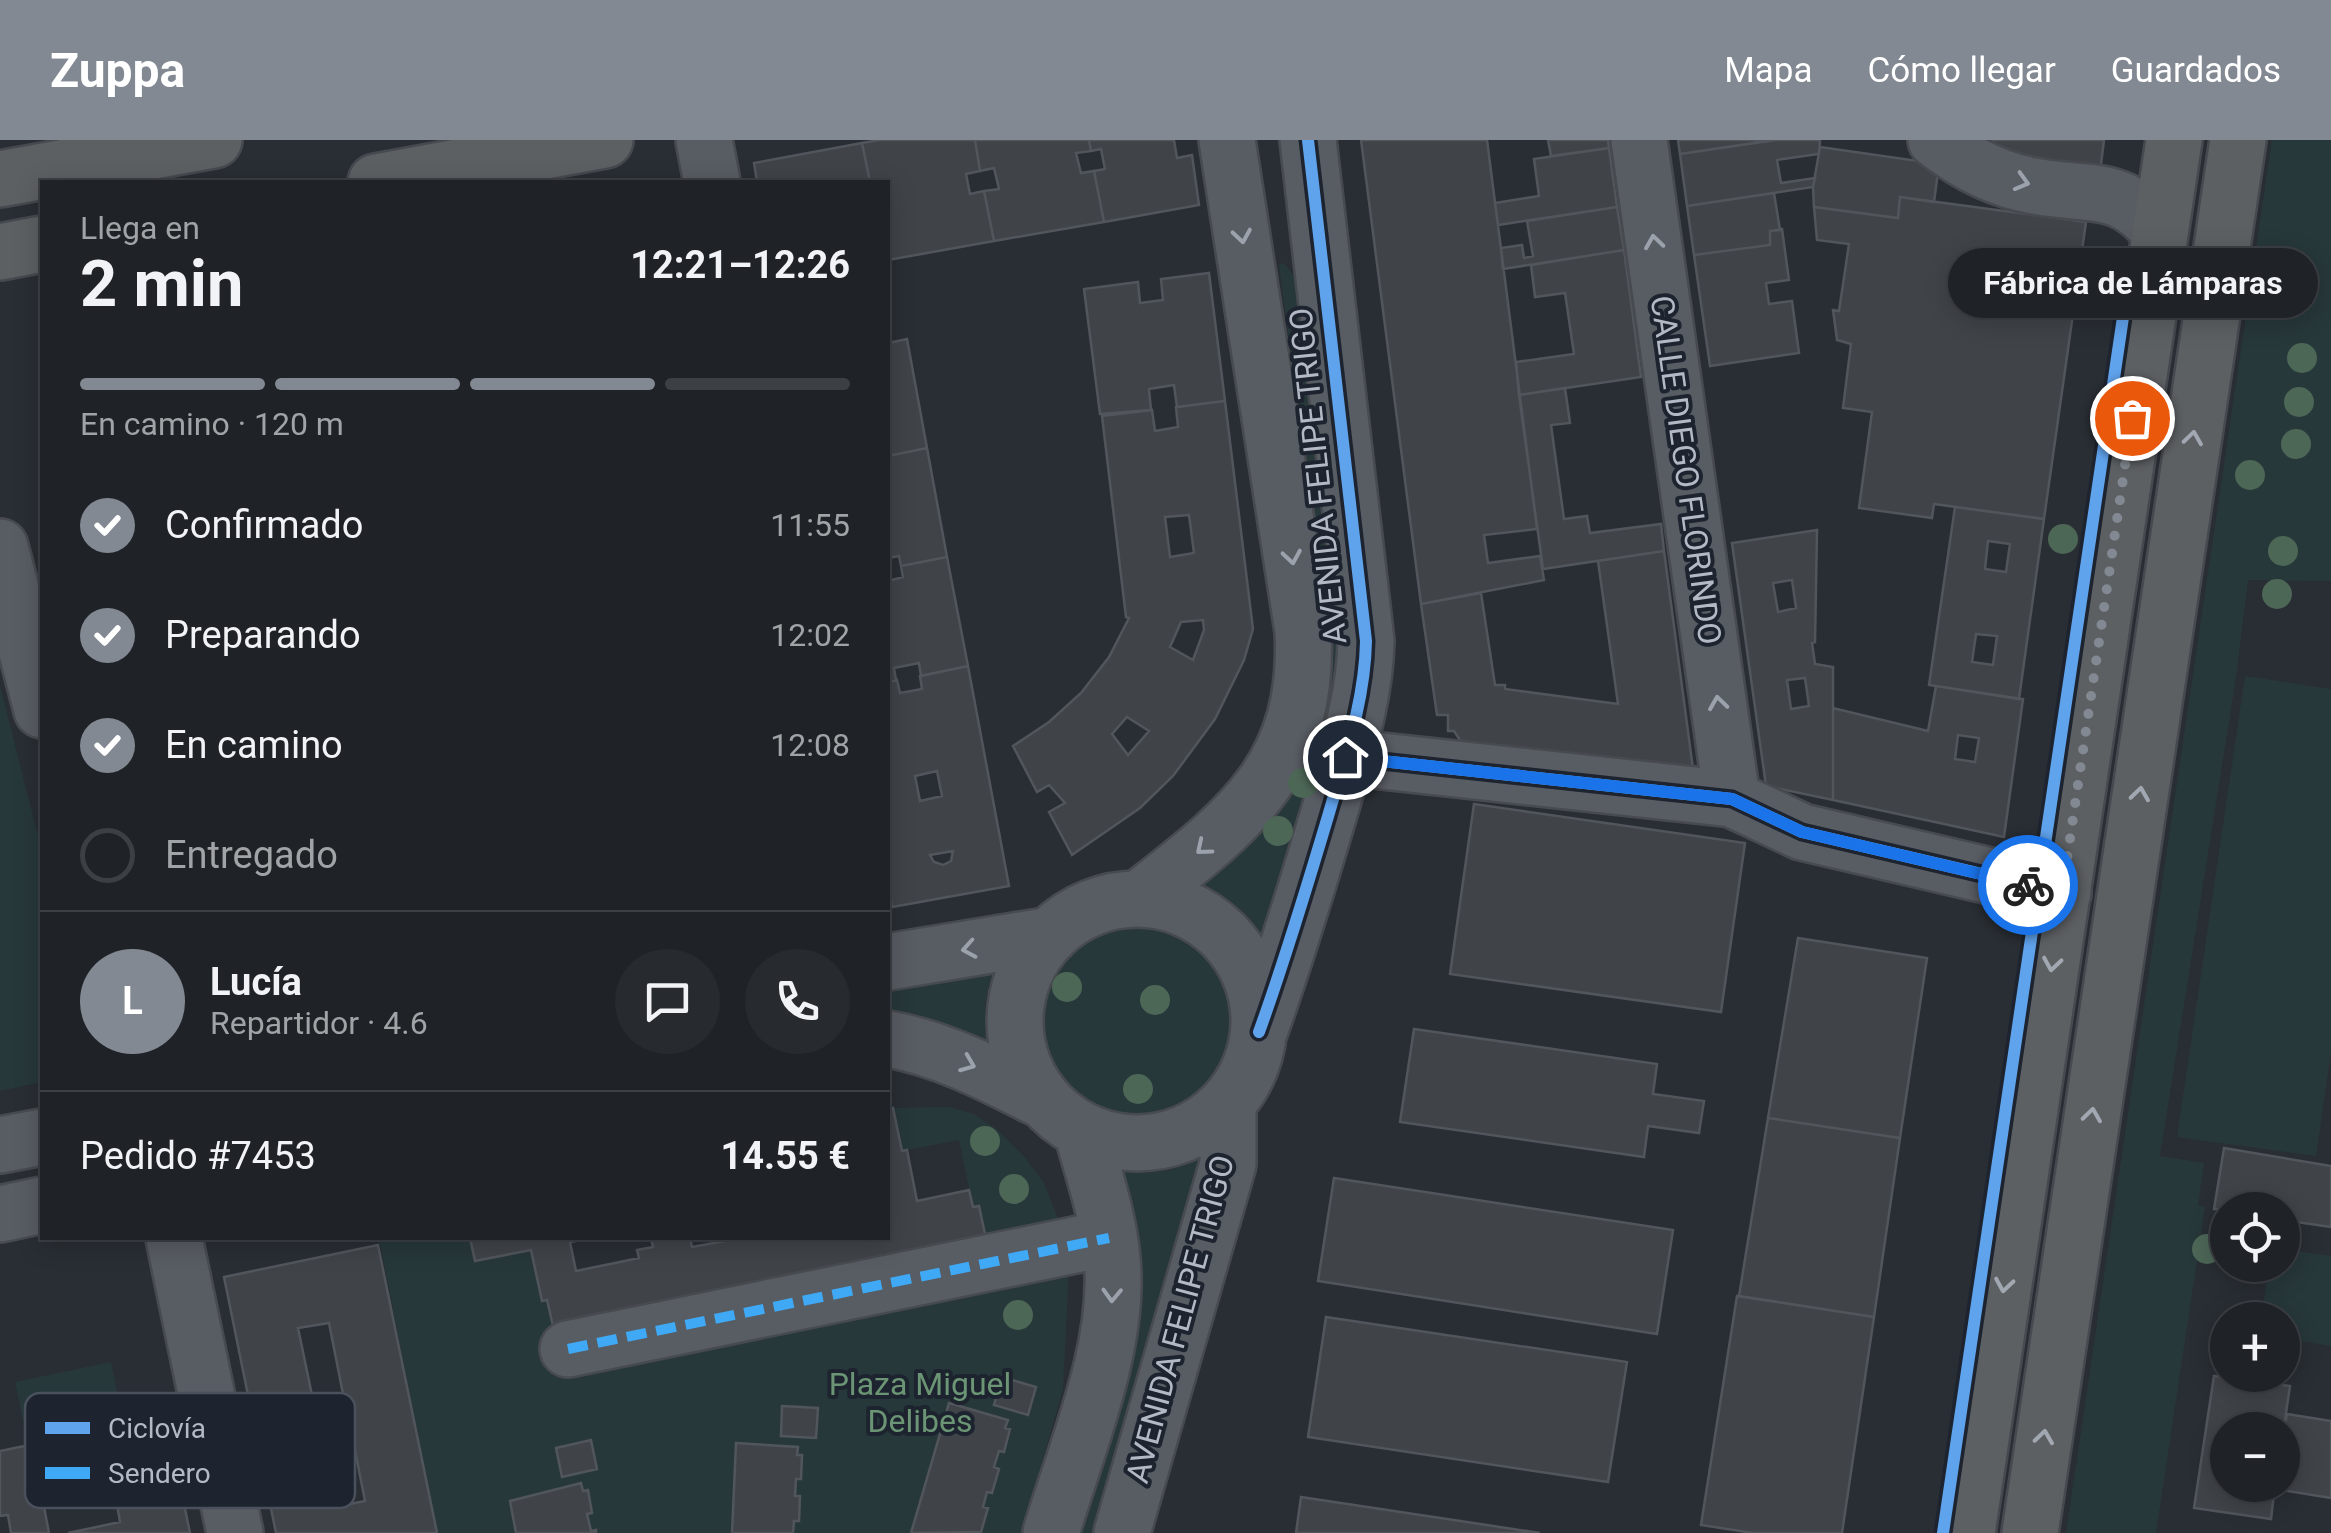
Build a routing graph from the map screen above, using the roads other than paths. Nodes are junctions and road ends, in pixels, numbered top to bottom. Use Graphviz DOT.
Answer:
graph roads {
  1 [pos="214,140"];
  2 [pos="606,140"];
  3 [pos="704,140"];
  4 [pos="1227,140"];
  5 [pos="1308,140"];
  6 [pos="1640,140"];
  7 [pos="1936,140"];
  8 [pos="2238,140"];
  9 [pos="2169,146"];
  10 [pos="0,180"];
  11 [pos="387,180"];
  12 [pos="712,180"];
  13 [pos="2160,232"];
  14 [pos="40,244"];
  15 [pos="0,252"];
  16 [pos="0,547"];
  17 [pos="35,649"];
  18 [pos="40,693"];
  19 [pos="1345,757"];
  20 [pos="1732,799"];
  21 [pos="2062,893"];
  22 [pos="1139,899"];
  23 [pos="1051,935"];
  24 [pos="890,962"];
  25 [pos="1258,1032"];
  26 [pos="890,1039"];
  27 [pos="1228,1103"];
  28 [pos="1063,1116"];
  29 [pos="40,1137"];
  30 [pos="0,1146"];
  31 [pos="1108,1238"];
  32 [pos="174,1240"];
  33 [pos="568,1349"];
  34 [pos="207,1393"];
  35 [pos="231,1508"];
  36 [pos="236,1533"];
  37 [pos="1051,1533"];
  38 [pos="1122,1533"];
  39 [pos="1966,1533"];
  40 [pos="2030,1533"];
  1 -- 10 [label="highway"];
  2 -- 11 [label="highway"];
  3 -- 12 [label="street"];
  4 -- 22 [label="street, AVENIDA FELIPE TRIGO, one-way"];
  5 -- 19 [label="street, AVENIDA FELIPE TRIGO"];
  20 -- 6 [label="street, CALLE DIEGO FLORINDO, one-way"];
  7 -- 13 [label="street, one-way"];
  40 -- 8 [label="highway, one-way"];
  9 -- 13 [label="highway"];
  13 -- 21 [label="highway"];
  14 -- 15 [label="highway"];
  16 -- 17 [label="street"];
  17 -- 18 [label="street"];
  19 -- 20 [label="street"];
  19 -- 25 [label="street, AVENIDA FELIPE TRIGO"];
  20 -- 21 [label="street"];
  21 -- 39 [label="highway, one-way"];
  22 -- 23 [label="street"];
  22 -- 25 [label="street"];
  23 -- 24 [label="street, one-way"];
  23 -- 28 [label="street"];
  25 -- 27 [label="street"];
  26 -- 28 [label="street, one-way"];
  27 -- 28 [label="street"];
  27 -- 38 [label="street, AVENIDA FELIPE TRIGO"];
  28 -- 31 [label="street, AVENIDA FELIPE TRIGO"];
  29 -- 30 [label="street"];
  31 -- 33 [label="street"];
  31 -- 37 [label="street, AVENIDA FELIPE TRIGO, one-way"];
  32 -- 34 [label="street"];
  35 -- 36 [label="street"];
}
